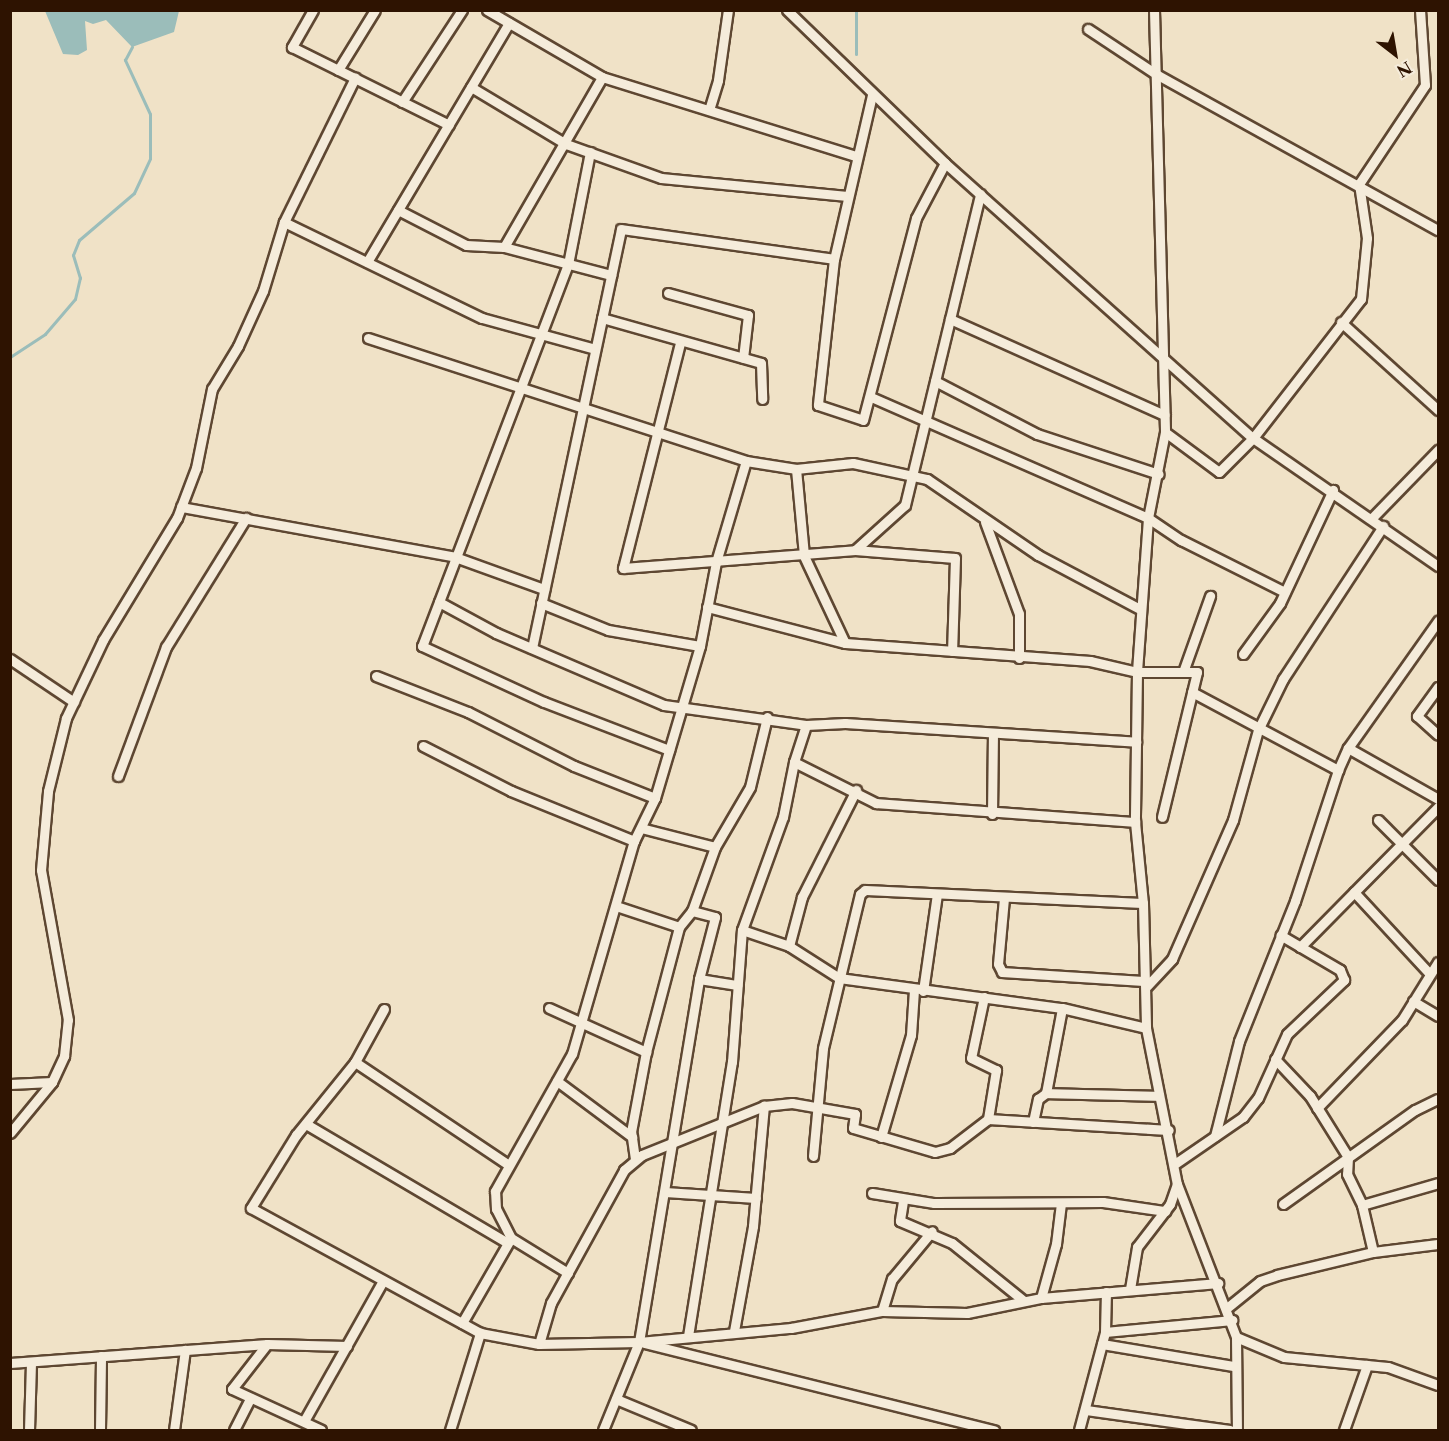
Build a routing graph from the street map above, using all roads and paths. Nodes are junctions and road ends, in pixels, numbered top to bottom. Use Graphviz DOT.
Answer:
graph roads {
  1 [pos="313,10"];
  2 [pos="375,10"];
  3 [pos="462,10"];
  4 [pos="487,10"];
  5 [pos="728,10"];
  6 [pos="787,10"];
  7 [pos="1154,10"];
  8 [pos="1420,10"];
  9 [pos="509,23"];
  10 [pos="1088,29"];
  11 [pos="338,70"];
  12 [pos="1156,74"];
  13 [pos="602,77"];
  14 [pos="355,78"];
  15 [pos="471,87"];
  16 [pos="872,95"];
  17 [pos="402,102"];
  18 [pos="709,110"];
  19 [pos="449,125"];
  20 [pos="566,144"];
  21 [pos="590,152"];
  22 [pos="856,156"];
  23 [pos="945,163"];
  24 [pos="1359,184"];
  25 [pos="980,194"];
  26 [pos="848,196"];
  27 [pos="398,210"];
  28 [pos="284,222"];
  29 [pos="1438,230"];
  30 [pos="504,247"];
  31 [pos="834,259"];
  32 [pos="367,262"];
  33 [pos="568,264"];
  34 [pos="611,275"];
  35 [pos="668,293"];
  36 [pos="602,318"];
  37 [pos="950,319"];
  38 [pos="1341,322"];
  39 [pos="540,332"];
  40 [pos="368,338"];
  41 [pos="680,343"];
  42 [pos="595,349"];
  43 [pos="743,358"];
  44 [pos="1165,359"];
  45 [pos="935,381"];
  46 [pos="518,388"];
  47 [pos="871,397"];
  48 [pos="762,399"];
  49 [pos="582,410"];
  50 [pos="1438,410"];
  51 [pos="1165,415"];
  52 [pos="926,421"];
  53 [pos="659,431"];
  54 [pos="1165,432"];
  55 [pos="1253,438"];
  56 [pos="1438,450"];
  57 [pos="746,461"];
  58 [pos="796,469"];
  59 [pos="1159,474"];
  60 [pos="912,476"];
  61 [pos="1333,490"];
  62 [pos="182,507"];
  63 [pos="246,518"];
  64 [pos="1148,518"];
  65 [pos="1372,518"];
  66 [pos="985,522"];
  67 [pos="1383,526"];
  68 [pos="855,550"];
  69 [pos="804,556"];
  70 [pos="455,557"];
  71 [pos="716,562"];
  72 [pos="1438,566"];
  73 [pos="544,589"];
  74 [pos="1285,592"];
  75 [pos="1210,596"];
  76 [pos="439,602"];
  77 [pos="541,603"];
  78 [pos="707,607"];
  79 [pos="1140,609"];
  80 [pos="1438,621"];
  81 [pos="845,643"];
  82 [pos="700,646"];
  83 [pos="532,648"];
  84 [pos="952,651"];
  85 [pos="1243,654"];
  86 [pos="1019,658"];
  87 [pos="10,659"];
  88 [pos="1137,672"];
  89 [pos="1183,672"];
  90 [pos="376,676"];
  91 [pos="1438,687"];
  92 [pos="1192,692"];
  93 [pos="74,702"];
  94 [pos="682,706"];
  95 [pos="767,717"];
  96 [pos="806,725"];
  97 [pos="1258,730"];
  98 [pos="993,735"];
  99 [pos="1438,735"];
  100 [pos="1136,742"];
  101 [pos="423,746"];
  102 [pos="1348,748"];
  103 [pos="669,750"];
  104 [pos="794,762"];
  105 [pos="1338,770"];
  106 [pos="118,776"];
  107 [pos="856,790"];
  108 [pos="655,798"];
  109 [pos="1438,799"];
  110 [pos="1438,807"];
  111 [pos="992,814"];
  112 [pos="1162,817"];
  113 [pos="1378,820"];
  114 [pos="1135,822"];
  115 [pos="641,828"];
  116 [pos="634,842"];
  117 [pos="1401,846"];
  118 [pos="715,847"];
  119 [pos="1438,880"];
  120 [pos="1354,892"];
  121 [pos="937,894"];
  122 [pos="1004,898"];
  123 [pos="1143,903"];
  124 [pos="616,906"];
  125 [pos="692,911"];
  126 [pos="679,927"];
  127 [pos="742,930"];
  128 [pos="1280,935"];
  129 [pos="789,946"];
  130 [pos="1300,947"];
  131 [pos="1438,962"];
  132 [pos="1429,973"];
  133 [pos="839,978"];
  134 [pos="699,979"];
  135 [pos="1147,983"];
  136 [pos="738,985"];
  137 [pos="919,990"];
  138 [pos="984,997"];
  139 [pos="1413,1001"];
  140 [pos="549,1008"];
  141 [pos="1062,1008"];
  142 [pos="384,1009"];
  143 [pos="1438,1016"];
  144 [pos="582,1024"];
  145 [pos="1146,1028"];
  146 [pos="646,1052"];
  147 [pos="1275,1059"];
  148 [pos="355,1062"];
  149 [pos="557,1081"];
  150 [pos="52,1083"];
  151 [pos="10,1084"];
  152 [pos="1046,1093"];
  153 [pos="1159,1096"];
  154 [pos="1438,1099"];
  155 [pos="764,1106"];
  156 [pos="820,1106"];
  157 [pos="1317,1108"];
  158 [pos="988,1119"];
  159 [pos="1033,1122"];
  160 [pos="306,1124"];
  161 [pos="722,1126"];
  162 [pos="1169,1130"];
  163 [pos="10,1133"];
  164 [pos="1215,1136"];
  165 [pos="632,1137"];
  166 [pos="881,1137"];
  167 [pos="673,1144"];
  168 [pos="813,1156"];
  169 [pos="1348,1157"];
  170 [pos="635,1160"];
  171 [pos="1176,1163"];
  172 [pos="509,1165"];
  173 [pos="1438,1183"];
  174 [pos="1177,1184"];
  175 [pos="665,1192"];
  176 [pos="872,1193"];
  177 [pos="710,1195"];
  178 [pos="756,1198"];
  179 [pos="903,1201"];
  180 [pos="1061,1203"];
  181 [pos="1283,1204"];
  182 [pos="1362,1205"];
  183 [pos="1165,1211"];
  184 [pos="932,1231"];
  185 [pos="509,1240"];
  186 [pos="1438,1244"];
  187 [pos="1373,1252"];
  188 [pos="568,1273"];
  189 [pos="383,1281"];
  190 [pos="1218,1283"];
  191 [pos="1130,1289"];
  192 [pos="1106,1292"];
  193 [pos="1041,1298"];
  194 [pos="1024,1301"];
  195 [pos="1228,1307"];
  196 [pos="882,1311"];
  197 [pos="1232,1320"];
  198 [pos="462,1323"];
  199 [pos="734,1331"];
  200 [pos="1105,1332"];
  201 [pos="480,1333"];
  202 [pos="688,1336"];
  203 [pos="1236,1337"];
  204 [pos="639,1342"];
  205 [pos="267,1344"];
  206 [pos="539,1344"];
  207 [pos="1102,1344"];
  208 [pos="347,1346"];
  209 [pos="185,1350"];
  210 [pos="102,1356"];
  211 [pos="31,1362"];
  212 [pos="10,1363"];
  213 [pos="1367,1365"];
  214 [pos="1233,1366"];
  215 [pos="1438,1385"];
  216 [pos="250,1398"];
  217 [pos="616,1399"];
  218 [pos="1086,1410"];
  219 [pos="304,1421"];
  220 [pos="29,1431"];
  221 [pos="100,1431"];
  222 [pos="174,1431"];
  223 [pos="234,1431"];
  224 [pos="321,1431"];
  225 [pos="450,1431"];
  226 [pos="603,1431"];
  227 [pos="691,1431"];
  228 [pos="994,1431"];
  229 [pos="1079,1431"];
  230 [pos="1230,1431"];
  231 [pos="1237,1431"];
  232 [pos="1344,1431"];
  1 -- 11 [label="street"];
  2 -- 11 [label="street"];
  3 -- 17 [label="street"];
  4 -- 9 [label="street"];
  5 -- 18 [label="street"];
  6 -- 16 [label="street"];
  7 -- 12 [label="street"];
  8 -- 24 [label="street"];
  9 -- 13 [label="street"];
  9 -- 15 [label="street"];
  10 -- 12 [label="street"];
  11 -- 14 [label="street"];
  12 -- 24 [label="street"];
  12 -- 44 [label="street"];
  13 -- 18 [label="street"];
  13 -- 20 [label="street"];
  14 -- 17 [label="street"];
  14 -- 28 [label="street"];
  15 -- 19 [label="street"];
  15 -- 20 [label="street"];
  16 -- 22 [label="street"];
  16 -- 23 [label="street"];
  17 -- 19 [label="street"];
  18 -- 22 [label="street"];
  19 -- 27 [label="street"];
  20 -- 21 [label="street"];
  20 -- 30 [label="street"];
  21 -- 26 [label="street"];
  21 -- 33 [label="street"];
  22 -- 26 [label="street"];
  23 -- 25 [label="street"];
  23 -- 47 [label="street"];
  24 -- 29 [label="street"];
  24 -- 38 [label="street"];
  25 -- 37 [label="street"];
  25 -- 44 [label="street"];
  26 -- 31 [label="street"];
  27 -- 30 [label="street"];
  27 -- 32 [label="street"];
  28 -- 32 [label="street"];
  28 -- 62 [label="street"];
  30 -- 33 [label="street"];
  31 -- 34 [label="street"];
  31 -- 47 [label="street"];
  32 -- 39 [label="street"];
  33 -- 34 [label="street"];
  33 -- 39 [label="street"];
  34 -- 36 [label="street"];
  35 -- 43 [label="street"];
  36 -- 41 [label="street"];
  36 -- 42 [label="street"];
  37 -- 45 [label="street"];
  37 -- 51 [label="street"];
  38 -- 50 [label="street"];
  38 -- 55 [label="street"];
  39 -- 42 [label="street"];
  39 -- 46 [label="street"];
  40 -- 46 [label="street"];
  41 -- 43 [label="street"];
  41 -- 53 [label="street"];
  42 -- 49 [label="street"];
  43 -- 48 [label="street"];
  44 -- 51 [label="street"];
  44 -- 55 [label="street"];
  45 -- 52 [label="street"];
  45 -- 59 [label="street"];
  46 -- 49 [label="street"];
  46 -- 70 [label="street"];
  47 -- 52 [label="street"];
  49 -- 53 [label="street"];
  49 -- 73 [label="street"];
  51 -- 54 [label="street"];
  52 -- 60 [label="street"];
  52 -- 64 [label="street"];
  53 -- 57 [label="street"];
  53 -- 71 [label="street"];
  54 -- 55 [label="street"];
  54 -- 59 [label="street"];
  55 -- 61 [label="street"];
  56 -- 65 [label="street"];
  57 -- 58 [label="street"];
  57 -- 71 [label="street"];
  58 -- 60 [label="street"];
  58 -- 69 [label="street"];
  59 -- 64 [label="street"];
  60 -- 66 [label="street"];
  60 -- 68 [label="street"];
  61 -- 65 [label="street"];
  61 -- 74 [label="street"];
  62 -- 63 [label="street"];
  62 -- 93 [label="street"];
  63 -- 70 [label="street"];
  63 -- 106 [label="street"];
  64 -- 74 [label="street"];
  64 -- 79 [label="street"];
  65 -- 67 [label="street"];
  66 -- 79 [label="street"];
  66 -- 86 [label="street"];
  67 -- 72 [label="street"];
  67 -- 97 [label="street"];
  68 -- 69 [label="street"];
  68 -- 84 [label="street"];
  69 -- 71 [label="street"];
  69 -- 81 [label="street"];
  70 -- 73 [label="street"];
  70 -- 76 [label="street"];
  71 -- 78 [label="street"];
  73 -- 77 [label="street"];
  74 -- 85 [label="street"];
  75 -- 89 [label="street"];
  76 -- 83 [label="street"];
  76 -- 103 [label="street"];
  77 -- 82 [label="street"];
  77 -- 83 [label="street"];
  78 -- 81 [label="street"];
  78 -- 82 [label="street"];
  79 -- 88 [label="street"];
  80 -- 102 [label="street"];
  81 -- 84 [label="street"];
  82 -- 94 [label="street"];
  83 -- 94 [label="street"];
  84 -- 86 [label="street"];
  86 -- 88 [label="street"];
  87 -- 93 [label="street"];
  88 -- 89 [label="street"];
  88 -- 100 [label="street"];
  89 -- 92 [label="street"];
  90 -- 108 [label="street"];
  91 -- 99 [label="street"];
  92 -- 97 [label="street"];
  92 -- 112 [label="street"];
  93 -- 150 [label="street"];
  94 -- 95 [label="street"];
  94 -- 103 [label="street"];
  95 -- 96 [label="street"];
  95 -- 118 [label="street"];
  96 -- 98 [label="street"];
  96 -- 104 [label="street"];
  97 -- 105 [label="street"];
  97 -- 135 [label="street"];
  98 -- 100 [label="street"];
  98 -- 111 [label="street"];
  100 -- 114 [label="street"];
  101 -- 116 [label="street"];
  102 -- 105 [label="street"];
  102 -- 109 [label="street"];
  103 -- 108 [label="street"];
  104 -- 107 [label="street"];
  104 -- 127 [label="street"];
  105 -- 128 [label="street"];
  107 -- 111 [label="street"];
  107 -- 129 [label="street"];
  108 -- 115 [label="street"];
  110 -- 117 [label="street"];
  111 -- 114 [label="street"];
  113 -- 117 [label="street"];
  114 -- 123 [label="street"];
  115 -- 116 [label="street"];
  115 -- 118 [label="street"];
  116 -- 124 [label="street"];
  117 -- 119 [label="street"];
  117 -- 120 [label="street"];
  118 -- 125 [label="street"];
  120 -- 130 [label="street"];
  120 -- 132 [label="street"];
  121 -- 122 [label="street"];
  121 -- 133 [label="street"];
  121 -- 137 [label="street"];
  122 -- 123 [label="street"];
  122 -- 135 [label="street"];
  123 -- 135 [label="street"];
  124 -- 126 [label="street"];
  124 -- 144 [label="street"];
  125 -- 126 [label="street"];
  125 -- 134 [label="street"];
  126 -- 146 [label="street"];
  127 -- 129 [label="street"];
  127 -- 136 [label="street"];
  128 -- 130 [label="street"];
  128 -- 164 [label="street"];
  129 -- 133 [label="street"];
  130 -- 147 [label="street"];
  131 -- 132 [label="street"];
  132 -- 139 [label="street"];
  133 -- 137 [label="street"];
  133 -- 156 [label="street"];
  134 -- 136 [label="street"];
  134 -- 167 [label="street"];
  135 -- 145 [label="street"];
  136 -- 161 [label="street"];
  137 -- 138 [label="street"];
  137 -- 166 [label="street"];
  138 -- 141 [label="street"];
  138 -- 158 [label="street"];
  139 -- 143 [label="street"];
  139 -- 157 [label="street"];
  140 -- 144 [label="street"];
  141 -- 145 [label="street"];
  141 -- 152 [label="street"];
  142 -- 148 [label="street"];
  144 -- 146 [label="street"];
  144 -- 149 [label="street"];
  145 -- 153 [label="street"];
  146 -- 165 [label="street"];
  147 -- 157 [label="street"];
  147 -- 164 [label="street"];
  148 -- 160 [label="street"];
  148 -- 172 [label="street"];
  149 -- 165 [label="street"];
  149 -- 172 [label="street"];
  150 -- 151 [label="street"];
  150 -- 163 [label="street"];
  152 -- 153 [label="street"];
  152 -- 159 [label="street"];
  153 -- 162 [label="street"];
  154 -- 169 [label="street"];
  155 -- 156 [label="street"];
  155 -- 161 [label="street"];
  155 -- 178 [label="street"];
  156 -- 166 [label="street"];
  156 -- 168 [label="street"];
  157 -- 169 [label="street"];
  158 -- 159 [label="street"];
  158 -- 166 [label="street"];
  159 -- 162 [label="street"];
  160 -- 185 [label="street"];
  160 -- 189 [label="street"];
  161 -- 167 [label="street"];
  161 -- 177 [label="street"];
  162 -- 171 [label="street"];
  164 -- 171 [label="street"];
  165 -- 170 [label="street"];
  167 -- 170 [label="street"];
  167 -- 175 [label="street"];
  169 -- 181 [label="street"];
  169 -- 182 [label="street"];
  170 -- 188 [label="street"];
  171 -- 174 [label="street"];
  172 -- 185 [label="street"];
  173 -- 182 [label="street"];
  174 -- 183 [label="street"];
  174 -- 190 [label="street"];
  175 -- 177 [label="street"];
  175 -- 204 [label="street"];
  176 -- 179 [label="street"];
  177 -- 178 [label="street"];
  177 -- 202 [label="street"];
  178 -- 199 [label="street"];
  179 -- 180 [label="street"];
  179 -- 184 [label="street"];
  180 -- 183 [label="street"];
  180 -- 193 [label="street"];
  182 -- 187 [label="street"];
  183 -- 191 [label="street"];
  184 -- 194 [label="street"];
  184 -- 196 [label="street"];
  185 -- 188 [label="street"];
  185 -- 198 [label="street"];
  186 -- 187 [label="street"];
  187 -- 195 [label="street"];
  188 -- 206 [label="street"];
  189 -- 198 [label="street"];
  189 -- 208 [label="street"];
  190 -- 191 [label="street"];
  190 -- 195 [label="street"];
  191 -- 192 [label="street"];
  192 -- 193 [label="street"];
  192 -- 200 [label="street"];
  193 -- 194 [label="street"];
  194 -- 196 [label="street"];
  195 -- 197 [label="street"];
  196 -- 199 [label="street"];
  197 -- 200 [label="street"];
  197 -- 203 [label="street"];
  198 -- 201 [label="street"];
  199 -- 202 [label="street"];
  200 -- 207 [label="street"];
  201 -- 206 [label="street"];
  201 -- 225 [label="street"];
  202 -- 204 [label="street"];
  203 -- 213 [label="street"];
  203 -- 214 [label="street"];
  204 -- 206 [label="street"];
  204 -- 217 [label="street"];
  204 -- 228 [label="street"];
  205 -- 208 [label="street"];
  205 -- 209 [label="street"];
  205 -- 216 [label="street"];
  207 -- 214 [label="street"];
  207 -- 218 [label="street"];
  208 -- 219 [label="street"];
  209 -- 210 [label="street"];
  209 -- 222 [label="street"];
  210 -- 211 [label="street"];
  210 -- 221 [label="street"];
  211 -- 212 [label="street"];
  211 -- 220 [label="street"];
  213 -- 215 [label="street"];
  213 -- 232 [label="street"];
  214 -- 231 [label="street"];
  216 -- 219 [label="street"];
  216 -- 223 [label="street"];
  217 -- 226 [label="street"];
  217 -- 227 [label="street"];
  218 -- 229 [label="street"];
  218 -- 230 [label="street"];
  219 -- 224 [label="street"];
}
